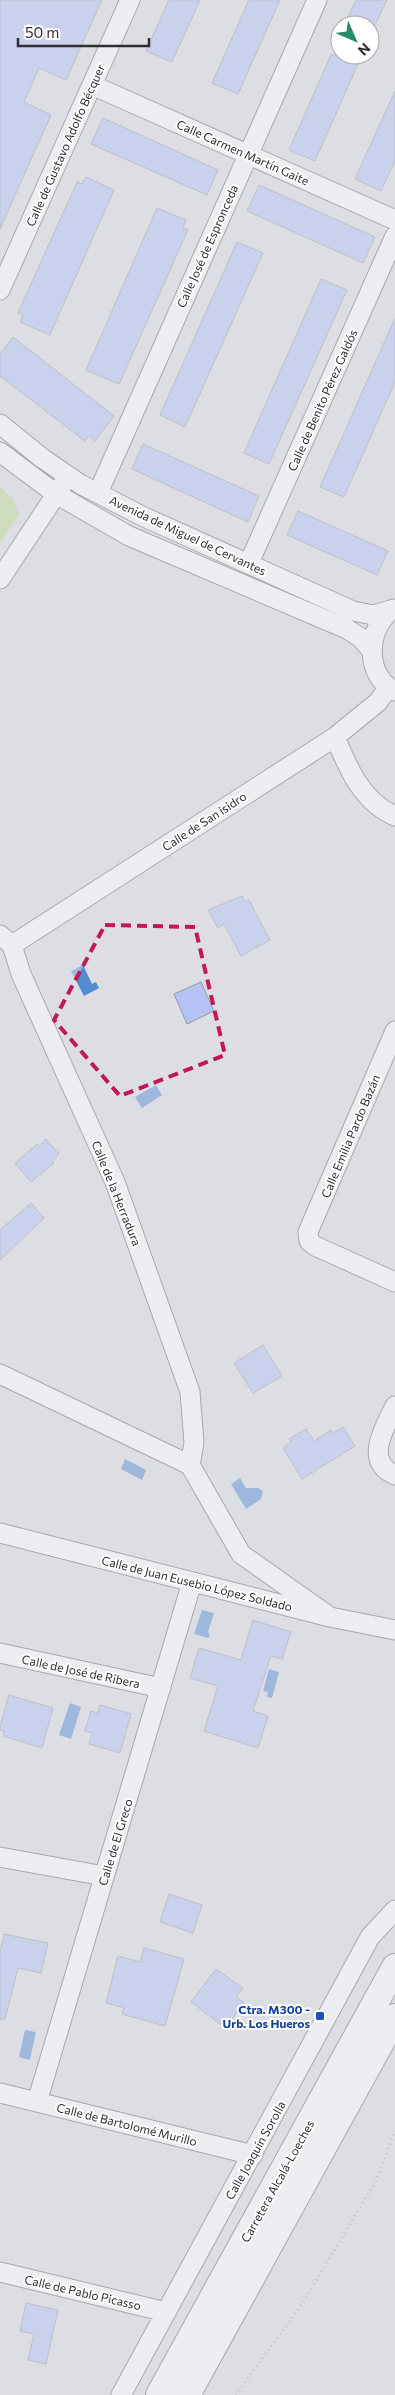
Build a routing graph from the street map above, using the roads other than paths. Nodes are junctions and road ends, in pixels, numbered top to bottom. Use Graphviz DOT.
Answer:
graph roads {
  1 [pos="130,0"];
  2 [pos="317,0"];
  3 [pos="92,85"];
  4 [pos="248,154"];
  5 [pos="395,220"];
  6 [pos="395,236"];
  7 [pos="0,290"];
  8 [pos="0,424"];
  9 [pos="0,452"];
  10 [pos="68,476"];
  11 [pos="98,493"];
  12 [pos="56,494"];
  13 [pos="249,563"];
  14 [pos="0,579"];
  15 [pos="393,608"];
  16 [pos="372,651"];
  17 [pos="392,690"];
  18 [pos="335,737"];
  19 [pos="395,816"];
  20 [pos="6,940"];
  21 [pos="395,1031"];
  22 [pos="395,1282"];
  23 [pos="0,1374"];
  24 [pos="395,1406"];
  25 [pos="190,1465"];
  26 [pos="395,1475"];
  27 [pos="0,1533"];
  28 [pos="192,1582"];
  29 [pos="330,1617"];
  30 [pos="395,1630"];
  31 [pos="0,1653"];
  32 [pos="161,1688"];
  33 [pos="0,1857"];
  34 [pos="104,1876"];
  35 [pos="395,1910"];
  36 [pos="395,1967"];
  37 [pos="395,2017"];
  38 [pos="0,2093"];
  39 [pos="36,2102"];
  40 [pos="253,2155"];
  41 [pos="0,2272"];
  42 [pos="166,2312"];
  43 [pos="121,2395"];
  44 [pos="159,2395"];
  45 [pos="187,2395"];
  1 -- 3 [label="street, Calle de Gustavo Adolfo Bécquer"];
  2 -- 4 [label="street, Calle José de Espronceda"];
  3 -- 4 [label="street, Calle Carmen Martín Gaite"];
  3 -- 7 [label="street, Calle de Gustavo Adolfo Bécquer"];
  4 -- 5 [label="street, Calle Carmen Martín Gaite"];
  4 -- 11 [label="street, Calle José de Espronceda"];
  6 -- 13 [label="street, Calle de Benito Pérez Galdós"];
  8 -- 10 [label="street, Avenida de Miguel de Cervantes"];
  9 -- 12 [label="street, Avenida de Miguel de Cervantes"];
  10 -- 11 [label="street, Avenida de Miguel de Cervantes"];
  10 -- 12 [label="street"];
  11 -- 13 [label="street, Avenida de Miguel de Cervantes"];
  12 -- 14 [label="street"];
  12 -- 16 [label="street, Avenida de Miguel de Cervantes"];
  13 -- 15 [label="street, Avenida de Miguel de Cervantes"];
  15 -- 16 [label="street"];
  16 -- 17 [label="street"];
  17 -- 18 [label="street, Calle de San isidro"];
  18 -- 19 [label="street"];
  18 -- 20 [label="street, Calle de San isidro"];
  20 -- 25 [label="street, Calle de la Herradura"];
  21 -- 22 [label="street, Calle Emilia Pardo Bazán"];
  23 -- 25 [label="street"];
  24 -- 26 [label="street"];
  25 -- 29 [label="street"];
  27 -- 28 [label="street, Calle de Juan Eusebio López Soldado"];
  28 -- 29 [label="street, Calle de Juan Eusebio López Soldado"];
  28 -- 32 [label="street, Calle de El Greco"];
  29 -- 30 [label="street, Calle de Juan Eusebio López Soldado"];
  31 -- 32 [label="street, Calle de José de Ribera"];
  32 -- 34 [label="street, Calle de El Greco"];
  33 -- 34 [label="street"];
  34 -- 39 [label="street, Calle de El Greco"];
  35 -- 40 [label="street, Calle Joaquín Sorolla"];
  36 -- 44 [label="main road, Carretera Alcalá-Loeches"];
  37 -- 45 [label="main road, Carretera Alcalá-Loeches"];
  38 -- 39 [label="street, Calle de Bartolomé Murillo"];
  39 -- 40 [label="street, Calle de Bartolomé Murillo"];
  40 -- 42 [label="street, Calle Joaquín Sorolla"];
  41 -- 42 [label="street, Calle de Pablo Picasso"];
  42 -- 43 [label="street, Calle Joaquín Sorolla"];
}
